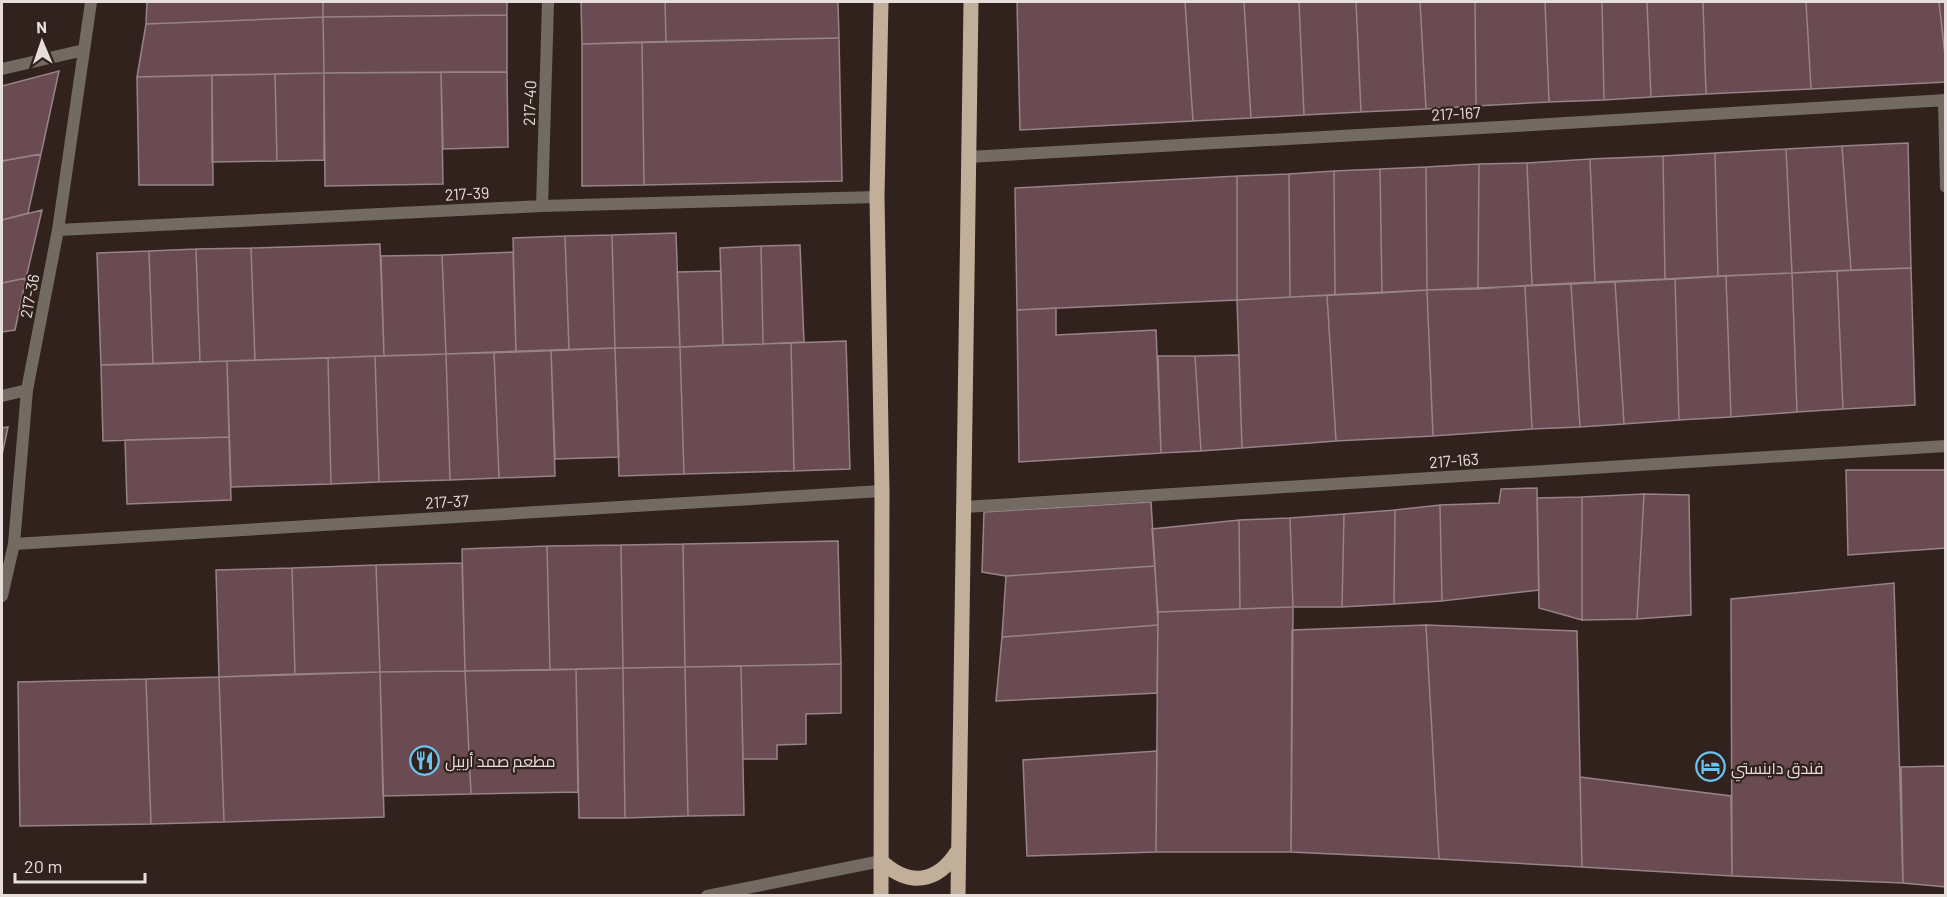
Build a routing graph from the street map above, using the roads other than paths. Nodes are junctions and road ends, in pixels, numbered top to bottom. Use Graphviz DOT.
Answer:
graph roads {
  1 [pos="91,2"];
  2 [pos="548,2"];
  3 [pos="881,2"];
  4 [pos="971,2"];
  5 [pos="84,50"];
  6 [pos="2,69"];
  7 [pos="1945,100"];
  8 [pos="968,157"];
  9 [pos="1946,187"];
  10 [pos="877,197"];
  11 [pos="542,206"];
  12 [pos="58,230"];
  13 [pos="27,390"];
  14 [pos="2,396"];
  15 [pos="1946,446"];
  16 [pos="882,491"];
  17 [pos="964,507"];
  18 [pos="14,544"];
  19 [pos="2,596"];
  20 [pos="957,852"];
  21 [pos="880,861"];
  22 [pos="707,896"];
  23 [pos="881,896"];
  24 [pos="958,896"];
  1 -- 5 [label="street, 217-36"];
  2 -- 11 [label="street, 217-40"];
  3 -- 10 [label="main road"];
  4 -- 8 [label="main road"];
  5 -- 6 [label="street"];
  5 -- 12 [label="street, 217-36"];
  7 -- 8 [label="street, 217-167"];
  7 -- 9 [label="street"];
  8 -- 17 [label="main road"];
  10 -- 11 [label="street, 217-39"];
  10 -- 16 [label="main road"];
  11 -- 12 [label="street, 217-39"];
  12 -- 13 [label="street, 217-36"];
  13 -- 14 [label="street"];
  13 -- 18 [label="street, 217-36"];
  15 -- 17 [label="street, 217-163"];
  16 -- 18 [label="street, 217-37"];
  16 -- 21 [label="main road"];
  17 -- 20 [label="main road"];
  18 -- 19 [label="street, 217-36"];
  20 -- 21 [label="main road"];
  20 -- 24 [label="main road"];
  21 -- 22 [label="street"];
  21 -- 23 [label="main road"];
}
